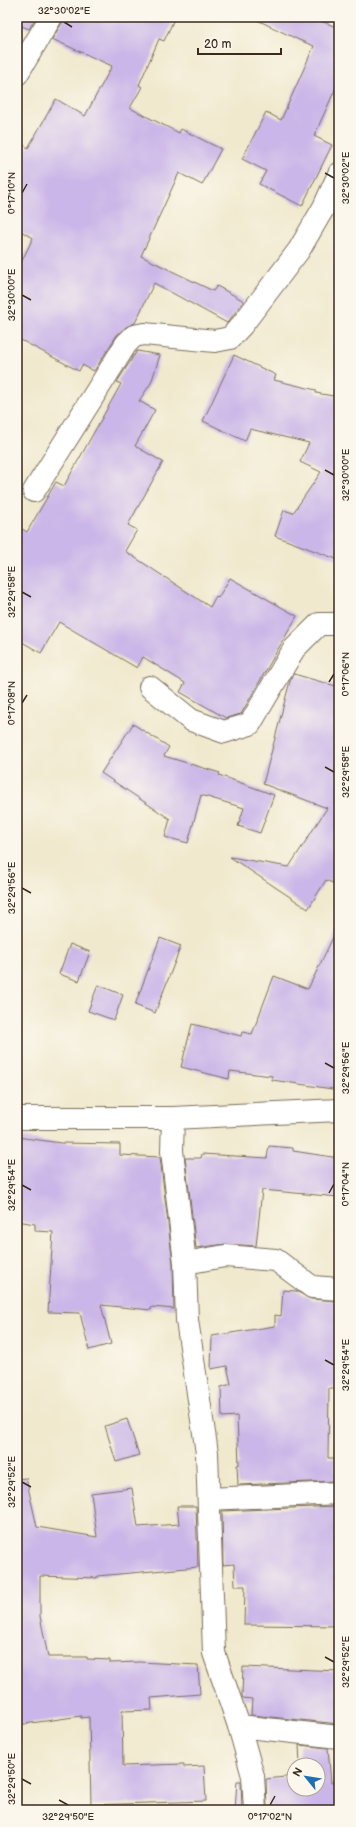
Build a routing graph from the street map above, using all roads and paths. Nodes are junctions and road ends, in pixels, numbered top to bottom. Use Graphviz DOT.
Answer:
graph roads {
  1 [pos="51,17"];
  2 [pos="17,74"];
  3 [pos="339,174"];
  4 [pos="34,492"];
  5 [pos="339,624"];
  6 [pos="150,687"];
  7 [pos="339,1110"];
  8 [pos="17,1118"];
  9 [pos="173,1118"];
  10 [pos="185,1263"];
  11 [pos="339,1289"];
  12 [pos="339,1493"];
  13 [pos="209,1499"];
  14 [pos="239,1726"];
  15 [pos="339,1737"];
  16 [pos="255,1810"];
  1 -- 2 [label="street"];
  3 -- 4 [label="street"];
  5 -- 6 [label="street"];
  7 -- 9 [label="street"];
  8 -- 9 [label="street"];
  9 -- 10 [label="street"];
  10 -- 11 [label="street"];
  10 -- 13 [label="street"];
  12 -- 13 [label="street"];
  13 -- 14 [label="street"];
  14 -- 15 [label="street"];
  14 -- 16 [label="street"];
}
